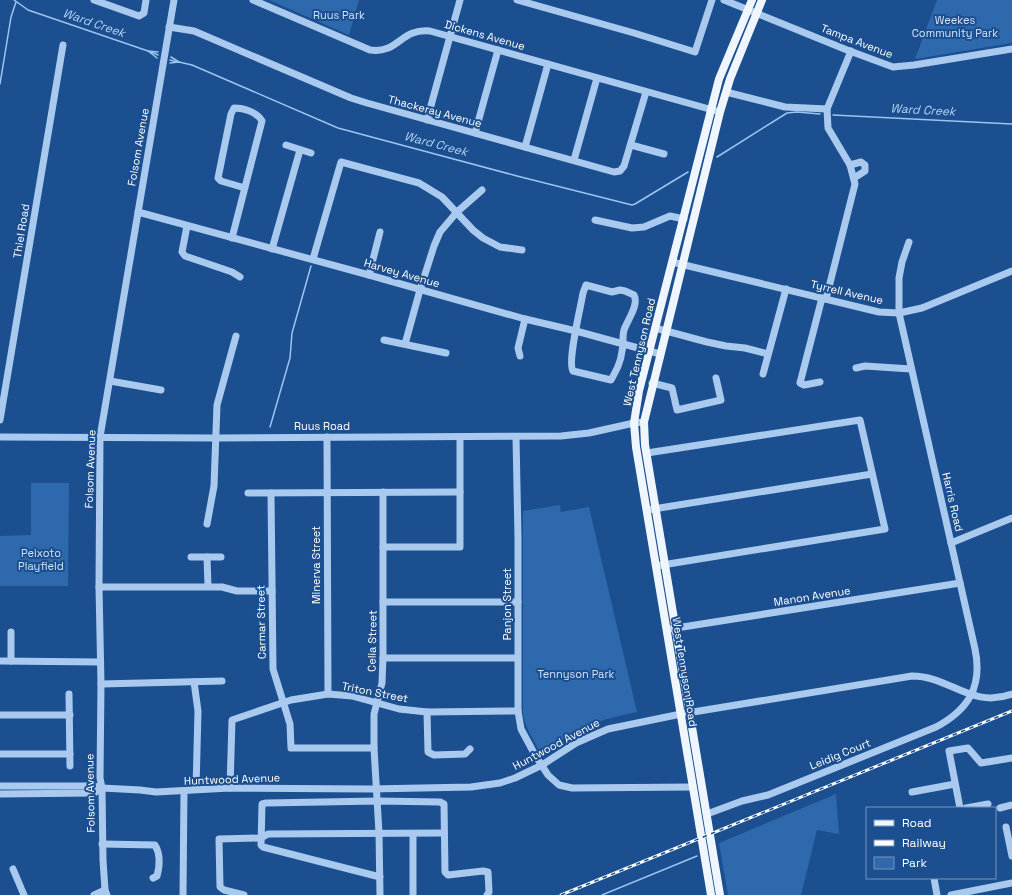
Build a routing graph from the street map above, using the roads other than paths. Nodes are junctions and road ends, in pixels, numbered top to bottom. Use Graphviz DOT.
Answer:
graph roads {
  1 [pos="94,0"];
  2 [pos="146,0"];
  3 [pos="174,0"];
  4 [pos="253,0"];
  5 [pos="460,0"];
  6 [pos="517,0"];
  7 [pos="712,0"];
  8 [pos="724,0"];
  9 [pos="752,0"];
  10 [pos="762,0"];
  11 [pos="748,9"];
  12 [pos="757,13"];
  13 [pos="169,27"];
  14 [pos="450,37"];
  15 [pos="63,45"];
  16 [pos="498,50"];
  17 [pos="1012,50"];
  18 [pos="851,51"];
  19 [pos="548,64"];
  20 [pos="597,78"];
  21 [pos="646,92"];
  22 [pos="726,92"];
  23 [pos="711,109"];
  24 [pos="827,109"];
  25 [pos="720,112"];
  26 [pos="427,120"];
  27 [pos="475,133"];
  28 [pos="631,145"];
  29 [pos="286,146"];
  30 [pos="525,147"];
  31 [pos="300,150"];
  32 [pos="311,153"];
  33 [pos="664,154"];
  34 [pos="574,160"];
  35 [pos="850,165"];
  36 [pos="854,178"];
  37 [pos="245,188"];
  38 [pos="482,190"];
  39 [pos="138,212"];
  40 [pos="457,212"];
  41 [pos="684,219"];
  42 [pos="595,220"];
  43 [pos="187,226"];
  44 [pos="380,232"];
  45 [pos="232,238"];
  46 [pos="909,242"];
  47 [pos="272,249"];
  48 [pos="522,250"];
  49 [pos="313,259"];
  50 [pos="672,262"];
  51 [pos="682,264"];
  52 [pos="1012,271"];
  53 [pos="369,275"];
  54 [pos="240,277"];
  55 [pos="786,289"];
  56 [pos="420,290"];
  57 [pos="824,299"];
  58 [pos="899,313"];
  59 [pos="526,319"];
  60 [pos="655,328"];
  61 [pos="576,331"];
  62 [pos="666,331"];
  63 [pos="236,336"];
  64 [pos="384,340"];
  65 [pos="622,343"];
  66 [pos="405,344"];
  67 [pos="649,351"];
  68 [pos="446,353"];
  69 [pos="660,354"];
  70 [pos="768,354"];
  71 [pos="520,356"];
  72 [pos="856,368"];
  73 [pos="912,369"];
  74 [pos="763,374"];
  75 [pos="716,378"];
  76 [pos="110,381"];
  77 [pos="820,382"];
  78 [pos="652,383"];
  79 [pos="161,390"];
  80 [pos="0,420"];
  81 [pos="644,422"];
  82 [pos="634,423"];
  83 [pos="0,437"];
  84 [pos="100,437"];
  85 [pos="326,437"];
  86 [pos="460,437"];
  87 [pos="516,437"];
  88 [pos="215,438"];
  89 [pos="646,453"];
  90 [pos="872,474"];
  91 [pos="383,492"];
  92 [pos="460,492"];
  93 [pos="248,493"];
  94 [pos="272,493"];
  95 [pos="327,493"];
  96 [pos="656,509"];
  97 [pos="647,510"];
  98 [pos="1012,518"];
  99 [pos="207,524"];
  100 [pos="951,543"];
  101 [pos="383,547"];
  102 [pos="191,557"];
  103 [pos="207,557"];
  104 [pos="221,557"];
  105 [pos="665,564"];
  106 [pos="656,566"];
  107 [pos="960,583"];
  108 [pos="208,586"];
  109 [pos="99,587"];
  110 [pos="272,591"];
  111 [pos="383,602"];
  112 [pos="518,602"];
  113 [pos="676,628"];
  114 [pos="667,630"];
  115 [pos="11,632"];
  116 [pos="383,658"];
  117 [pos="517,658"];
  118 [pos="0,661"];
  119 [pos="11,661"];
  120 [pos="100,662"];
  121 [pos="222,680"];
  122 [pos="194,682"];
  123 [pos="101,684"];
  124 [pos="69,694"];
  125 [pos="328,694"];
  126 [pos="1012,694"];
  127 [pos="970,696"];
  128 [pos="377,702"];
  129 [pos="283,703"];
  130 [pos="518,711"];
  131 [pos="427,712"];
  132 [pos="690,712"];
  133 [pos="681,714"];
  134 [pos="0,715"];
  135 [pos="70,715"];
  136 [pos="374,748"];
  137 [pos="470,749"];
  138 [pos="0,754"];
  139 [pos="70,754"];
  140 [pos="1012,758"];
  141 [pos="542,765"];
  142 [pos="70,766"];
  143 [pos="955,784"];
  144 [pos="0,786"];
  145 [pos="693,787"];
  146 [pos="102,788"];
  147 [pos="230,788"];
  148 [pos="196,789"];
  149 [pos="376,789"];
  150 [pos="184,791"];
  151 [pos="912,792"];
  152 [pos="0,794"];
  153 [pos="378,801"];
  154 [pos="988,804"];
  155 [pos="1012,805"];
  156 [pos="960,807"];
  157 [pos="972,807"];
  158 [pos="1000,808"];
  159 [pos="707,814"];
  160 [pos="1006,827"];
  161 [pos="379,833"];
  162 [pos="444,833"];
  163 [pos="413,834"];
  164 [pos="261,838"];
  165 [pos="102,844"];
  166 [pos="1012,856"];
  167 [pos="13,869"];
  168 [pos="380,877"];
  169 [pos="153,878"];
  170 [pos="934,879"];
  171 [pos="1012,883"];
  172 [pos="106,892"];
  173 [pos="965,894"];
  174 [pos="24,895"];
  175 [pos="94,895"];
  176 [pos="183,895"];
  177 [pos="244,895"];
  178 [pos="380,895"];
  179 [pos="413,895"];
  180 [pos="487,895"];
  181 [pos="711,895"];
  182 [pos="720,895"];
  183 [pos="937,895"];
  184 [pos="951,895"];
  1 -- 2 [label="street"];
  3 -- 13 [label="street, Folsom Avenue"];
  4 -- 14 [label="street, Dickens Avenue"];
  5 -- 14 [label="street"];
  6 -- 7 [label="street"];
  8 -- 11 [label="street, Tampa Avenue"];
  9 -- 11 [label="main road, West Tennyson Road"];
  10 -- 12 [label="main road, West Tennyson Road"];
  11 -- 12 [label="street, Tampa Avenue"];
  11 -- 23 [label="main road, West Tennyson Road"];
  12 -- 18 [label="street, Tampa Avenue"];
  12 -- 22 [label="main road, West Tennyson Road"];
  13 -- 26 [label="street, Thackeray Avenue"];
  13 -- 39 [label="street, Folsom Avenue"];
  14 -- 16 [label="street, Dickens Avenue"];
  14 -- 26 [label="street"];
  15 -- 80 [label="street, Thiel Road"];
  16 -- 19 [label="street, Dickens Avenue"];
  16 -- 27 [label="street"];
  17 -- 18 [label="street, Tampa Avenue"];
  18 -- 24 [label="street"];
  19 -- 20 [label="street, Dickens Avenue"];
  19 -- 30 [label="street"];
  20 -- 21 [label="street, Dickens Avenue"];
  20 -- 34 [label="street"];
  21 -- 23 [label="street, Dickens Avenue"];
  21 -- 28 [label="street, Thackeray Avenue"];
  22 -- 24 [label="street"];
  22 -- 25 [label="main road, West Tennyson Road"];
  23 -- 25 [label="street, Dickens Avenue"];
  23 -- 41 [label="main road, West Tennyson Road"];
  24 -- 35 [label="street"];
  25 -- 51 [label="main road, West Tennyson Road"];
  26 -- 27 [label="street, Thackeray Avenue"];
  27 -- 30 [label="street, Thackeray Avenue"];
  28 -- 33 [label="street"];
  28 -- 34 [label="street, Thackeray Avenue"];
  29 -- 31 [label="street"];
  30 -- 34 [label="street, Thackeray Avenue"];
  31 -- 32 [label="street"];
  31 -- 47 [label="street"];
  35 -- 36 [label="street"];
  35 -- 36 [label="street"];
  36 -- 57 [label="street"];
  37 -- 37 [label="street"];
  37 -- 45 [label="street"];
  38 -- 40 [label="street"];
  39 -- 43 [label="street, Harvey Avenue"];
  39 -- 76 [label="street, Folsom Avenue"];
  40 -- 48 [label="street"];
  40 -- 49 [label="street"];
  40 -- 56 [label="street"];
  41 -- 42 [label="street"];
  41 -- 50 [label="main road, West Tennyson Road"];
  43 -- 45 [label="street, Harvey Avenue"];
  43 -- 54 [label="street"];
  44 -- 53 [label="street"];
  45 -- 47 [label="street, Harvey Avenue"];
  46 -- 58 [label="street, Harris Road"];
  47 -- 49 [label="street, Harvey Avenue"];
  49 -- 53 [label="street, Harvey Avenue"];
  50 -- 51 [label="street, Tyrrell Avenue"];
  50 -- 60 [label="main road, West Tennyson Road"];
  51 -- 55 [label="street, Tyrrell Avenue"];
  51 -- 62 [label="main road, West Tennyson Road"];
  52 -- 58 [label="street, Tyrrell Avenue"];
  53 -- 56 [label="street, Harvey Avenue"];
  55 -- 57 [label="street, Tyrrell Avenue"];
  55 -- 70 [label="street"];
  56 -- 59 [label="street, Harvey Avenue"];
  56 -- 66 [label="street"];
  57 -- 58 [label="street, Tyrrell Avenue"];
  57 -- 77 [label="street"];
  58 -- 73 [label="street, Harris Road"];
  59 -- 61 [label="street, Harvey Avenue"];
  59 -- 71 [label="street"];
  60 -- 62 [label="street"];
  60 -- 67 [label="main road, West Tennyson Road"];
  61 -- 65 [label="street, Harvey Avenue"];
  61 -- 65 [label="street"];
  61 -- 65 [label="street"];
  62 -- 69 [label="main road, West Tennyson Road"];
  62 -- 70 [label="street"];
  63 -- 88 [label="street"];
  64 -- 66 [label="street"];
  65 -- 67 [label="street, Harvey Avenue"];
  66 -- 68 [label="street"];
  67 -- 69 [label="street, Harvey Avenue"];
  67 -- 82 [label="main road, West Tennyson Road"];
  69 -- 78 [label="main road, West Tennyson Road"];
  70 -- 74 [label="street"];
  72 -- 73 [label="street"];
  73 -- 100 [label="street, Harris Road"];
  75 -- 78 [label="street"];
  76 -- 79 [label="street"];
  76 -- 84 [label="street, Folsom Avenue"];
  78 -- 81 [label="main road, West Tennyson Road"];
  81 -- 82 [label="street, Ruus Road"];
  81 -- 89 [label="main road, West Tennyson Road"];
  82 -- 87 [label="street, Ruus Road"];
  82 -- 97 [label="main road, West Tennyson Road"];
  83 -- 84 [label="street, Ruus Road"];
  84 -- 88 [label="street, Ruus Road"];
  84 -- 109 [label="street, Folsom Avenue"];
  85 -- 86 [label="street, Ruus Road"];
  85 -- 88 [label="street, Ruus Road"];
  85 -- 95 [label="street, Minerva Street"];
  86 -- 87 [label="street, Ruus Road"];
  86 -- 92 [label="street"];
  87 -- 112 [label="street, Panjon Street"];
  88 -- 99 [label="street"];
  89 -- 90 [label="street"];
  89 -- 96 [label="main road, West Tennyson Road"];
  90 -- 96 [label="street"];
  90 -- 105 [label="street"];
  91 -- 92 [label="street"];
  91 -- 95 [label="street"];
  91 -- 101 [label="street, Celia Street"];
  92 -- 101 [label="street"];
  93 -- 94 [label="street"];
  94 -- 95 [label="street"];
  94 -- 110 [label="street, Carmar Street"];
  95 -- 125 [label="street, Minerva Street"];
  96 -- 97 [label="street"];
  96 -- 105 [label="main road, West Tennyson Road"];
  97 -- 106 [label="main road, West Tennyson Road"];
  98 -- 100 [label="street"];
  100 -- 107 [label="street, Harris Road"];
  101 -- 111 [label="street, Celia Street"];
  102 -- 103 [label="street"];
  103 -- 104 [label="street"];
  103 -- 108 [label="street"];
  105 -- 106 [label="street"];
  105 -- 113 [label="main road, West Tennyson Road"];
  106 -- 114 [label="main road, West Tennyson Road"];
  107 -- 113 [label="street, Manon Avenue"];
  107 -- 127 [label="street, Harris Road"];
  108 -- 109 [label="street"];
  108 -- 110 [label="street"];
  109 -- 120 [label="street, Folsom Avenue"];
  110 -- 129 [label="street, Carmar Street"];
  111 -- 112 [label="street"];
  111 -- 116 [label="street, Celia Street"];
  112 -- 117 [label="street, Panjon Street"];
  113 -- 114 [label="street, Manon Avenue"];
  113 -- 132 [label="main road, West Tennyson Road"];
  114 -- 133 [label="main road, West Tennyson Road"];
  115 -- 119 [label="street"];
  116 -- 117 [label="street"];
  116 -- 128 [label="street, Celia Street"];
  117 -- 130 [label="street, Panjon Street"];
  118 -- 119 [label="street"];
  119 -- 120 [label="street"];
  120 -- 123 [label="street, Folsom Avenue"];
  121 -- 122 [label="street"];
  122 -- 123 [label="street"];
  122 -- 148 [label="street"];
  123 -- 146 [label="street, Folsom Avenue"];
  124 -- 135 [label="street"];
  125 -- 128 [label="street, Triton Street"];
  125 -- 129 [label="street, Triton Street"];
  126 -- 127 [label="street, Huntwood Avenue"];
  127 -- 132 [label="street, Huntwood Avenue"];
  127 -- 159 [label="street, Leidig Court"];
  128 -- 131 [label="street, Triton Street"];
  128 -- 136 [label="street, Celia Street"];
  129 -- 136 [label="street, Carmar Street"];
  129 -- 147 [label="street, Triton Street"];
  130 -- 131 [label="street, Triton Street"];
  130 -- 141 [label="street, Panjon Street"];
  131 -- 137 [label="street"];
  132 -- 133 [label="street, Huntwood Avenue"];
  132 -- 159 [label="main road, West Tennyson Road"];
  133 -- 141 [label="street, Huntwood Avenue"];
  133 -- 145 [label="main road, West Tennyson Road"];
  134 -- 135 [label="street"];
  135 -- 139 [label="street"];
  136 -- 149 [label="street, Celia Street"];
  138 -- 139 [label="street"];
  139 -- 142 [label="street"];
  140 -- 143 [label="street"];
  141 -- 145 [label="street, Panjon Street"];
  141 -- 149 [label="street, Huntwood Avenue"];
  143 -- 151 [label="street"];
  143 -- 156 [label="street"];
  144 -- 146 [label="street, Huntwood Avenue"];
  145 -- 181 [label="main road, West Tennyson Road"];
  146 -- 150 [label="street, Huntwood Avenue"];
  146 -- 152 [label="street, Huntwood Avenue"];
  146 -- 165 [label="street, Folsom Avenue"];
  147 -- 148 [label="street, Huntwood Avenue"];
  147 -- 149 [label="street, Huntwood Avenue"];
  148 -- 150 [label="street, Huntwood Avenue"];
  149 -- 153 [label="street, Celia Street"];
  150 -- 176 [label="street"];
  153 -- 161 [label="street, Celia Street"];
  153 -- 162 [label="street"];
  153 -- 164 [label="street"];
  154 -- 157 [label="street"];
  155 -- 158 [label="street"];
  159 -- 182 [label="main road, West Tennyson Road"];
  160 -- 166 [label="street"];
  161 -- 163 [label="street"];
  161 -- 164 [label="street"];
  161 -- 168 [label="street, Celia Street"];
  162 -- 163 [label="street"];
  162 -- 180 [label="street"];
  163 -- 179 [label="street"];
  164 -- 168 [label="street"];
  164 -- 177 [label="street"];
  165 -- 169 [label="street"];
  165 -- 172 [label="street, Folsom Avenue"];
  167 -- 174 [label="street"];
  168 -- 178 [label="street, Celia Street"];
  170 -- 183 [label="street"];
  171 -- 173 [label="street"];
  172 -- 175 [label="street"];
  173 -- 184 [label="street"];
}
